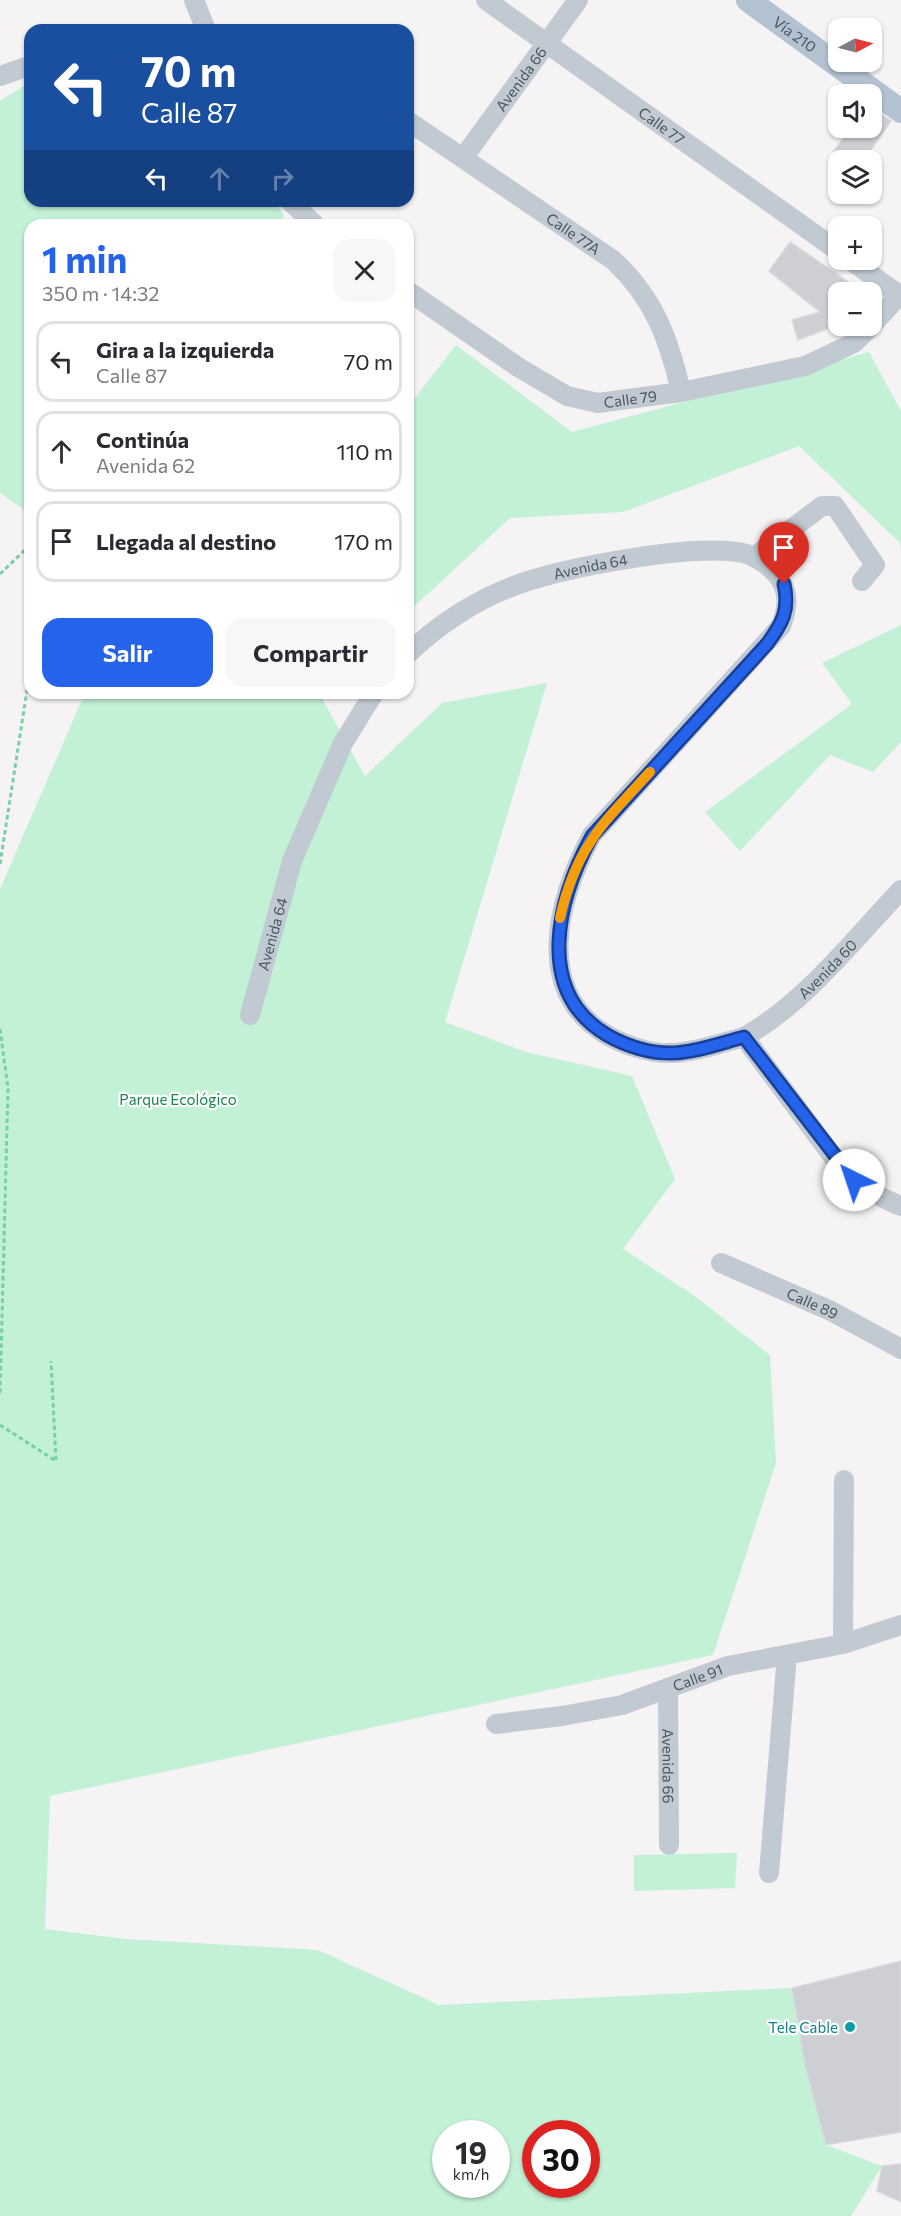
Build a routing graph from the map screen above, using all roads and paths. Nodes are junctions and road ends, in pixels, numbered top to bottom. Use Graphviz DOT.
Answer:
graph roads {
  1 [pos="194,0"];
  2 [pos="486,0"];
  3 [pos="578,0"];
  4 [pos="748,0"];
  5 [pos="204,24"];
  6 [pos="545,44"];
  7 [pos="24,68"];
  8 [pos="0,76"];
  9 [pos="901,111"];
  10 [pos="414,125"];
  11 [pos="463,158"];
  12 [pos="296,207"];
  13 [pos="309,219"];
  14 [pos="828,244"];
  15 [pos="865,270"];
  16 [pos="414,295"];
  17 [pos="901,295"];
  18 [pos="882,314"];
  19 [pos="861,336"];
  20 [pos="681,392"];
  21 [pos="24,551"];
  22 [pos="754,558"];
  23 [pos="0,574"];
  24 [pos="862,580"];
  25 [pos="784,584"];
  26 [pos="414,649"];
  27 [pos="26,699"];
  28 [pos="370,699"];
  29 [pos="0,864"];
  30 [pos="901,890"];
  31 [pos="250,1015"];
  32 [pos="0,1029"];
  33 [pos="744,1037"];
  34 [pos="900,1202"];
  35 [pos="722,1263"];
  36 [pos="901,1349"];
  37 [pos="51,1361"];
  38 [pos="0,1367"];
  39 [pos="0,1396"];
  40 [pos="0,1425"];
  41 [pos="844,1480"];
  42 [pos="901,1625"];
  43 [pos="843,1644"];
  44 [pos="787,1655"];
  45 [pos="668,1688"];
  46 [pos="496,1724"];
  47 [pos="669,1845"];
  48 [pos="769,1873"];
  1 -- 5 [label="street"];
  2 -- 6 [label="street, Calle 77"];
  3 -- 6 [label="street, Avenida 66"];
  4 -- 9 [label="main road, Vía 210"];
  6 -- 11 [label="street, Avenida 66"];
  6 -- 14 [label="street, Calle 77"];
  7 -- 8 [label="street"];
  10 -- 11 [label="street, Calle 77A"];
  11 -- 20 [label="street, Calle 77A"];
  12 -- 13 [label="street"];
  15 -- 17 [label="street"];
  16 -- 20 [label="street, Calle 79"];
  17 -- 18 [label="street, Calle 79"];
  19 -- 20 [label="street, Calle 79"];
  21 -- 23 [label="path"];
  22 -- 24 [label="street"];
  22 -- 25 [label="street, Avenida 64"];
  22 -- 26 [label="street, Avenida 64"];
  25 -- 33 [label="street, Avenida 60"];
  27 -- 29 [label="path"];
  28 -- 31 [label="street, Avenida 64"];
  30 -- 33 [label="street, Avenida 60"];
  32 -- 38 [label="path"];
  33 -- 34 [label="street"];
  35 -- 36 [label="street, Calle 89"];
  37 -- 40 [label="path"];
  38 -- 39 [label="path"];
  41 -- 43 [label="street"];
  42 -- 43 [label="street, Calle 91"];
  43 -- 44 [label="street, Calle 91"];
  44 -- 45 [label="street, Calle 91"];
  44 -- 48 [label="street"];
  45 -- 46 [label="street, Calle 91"];
  45 -- 47 [label="street, Avenida 66"];
}
